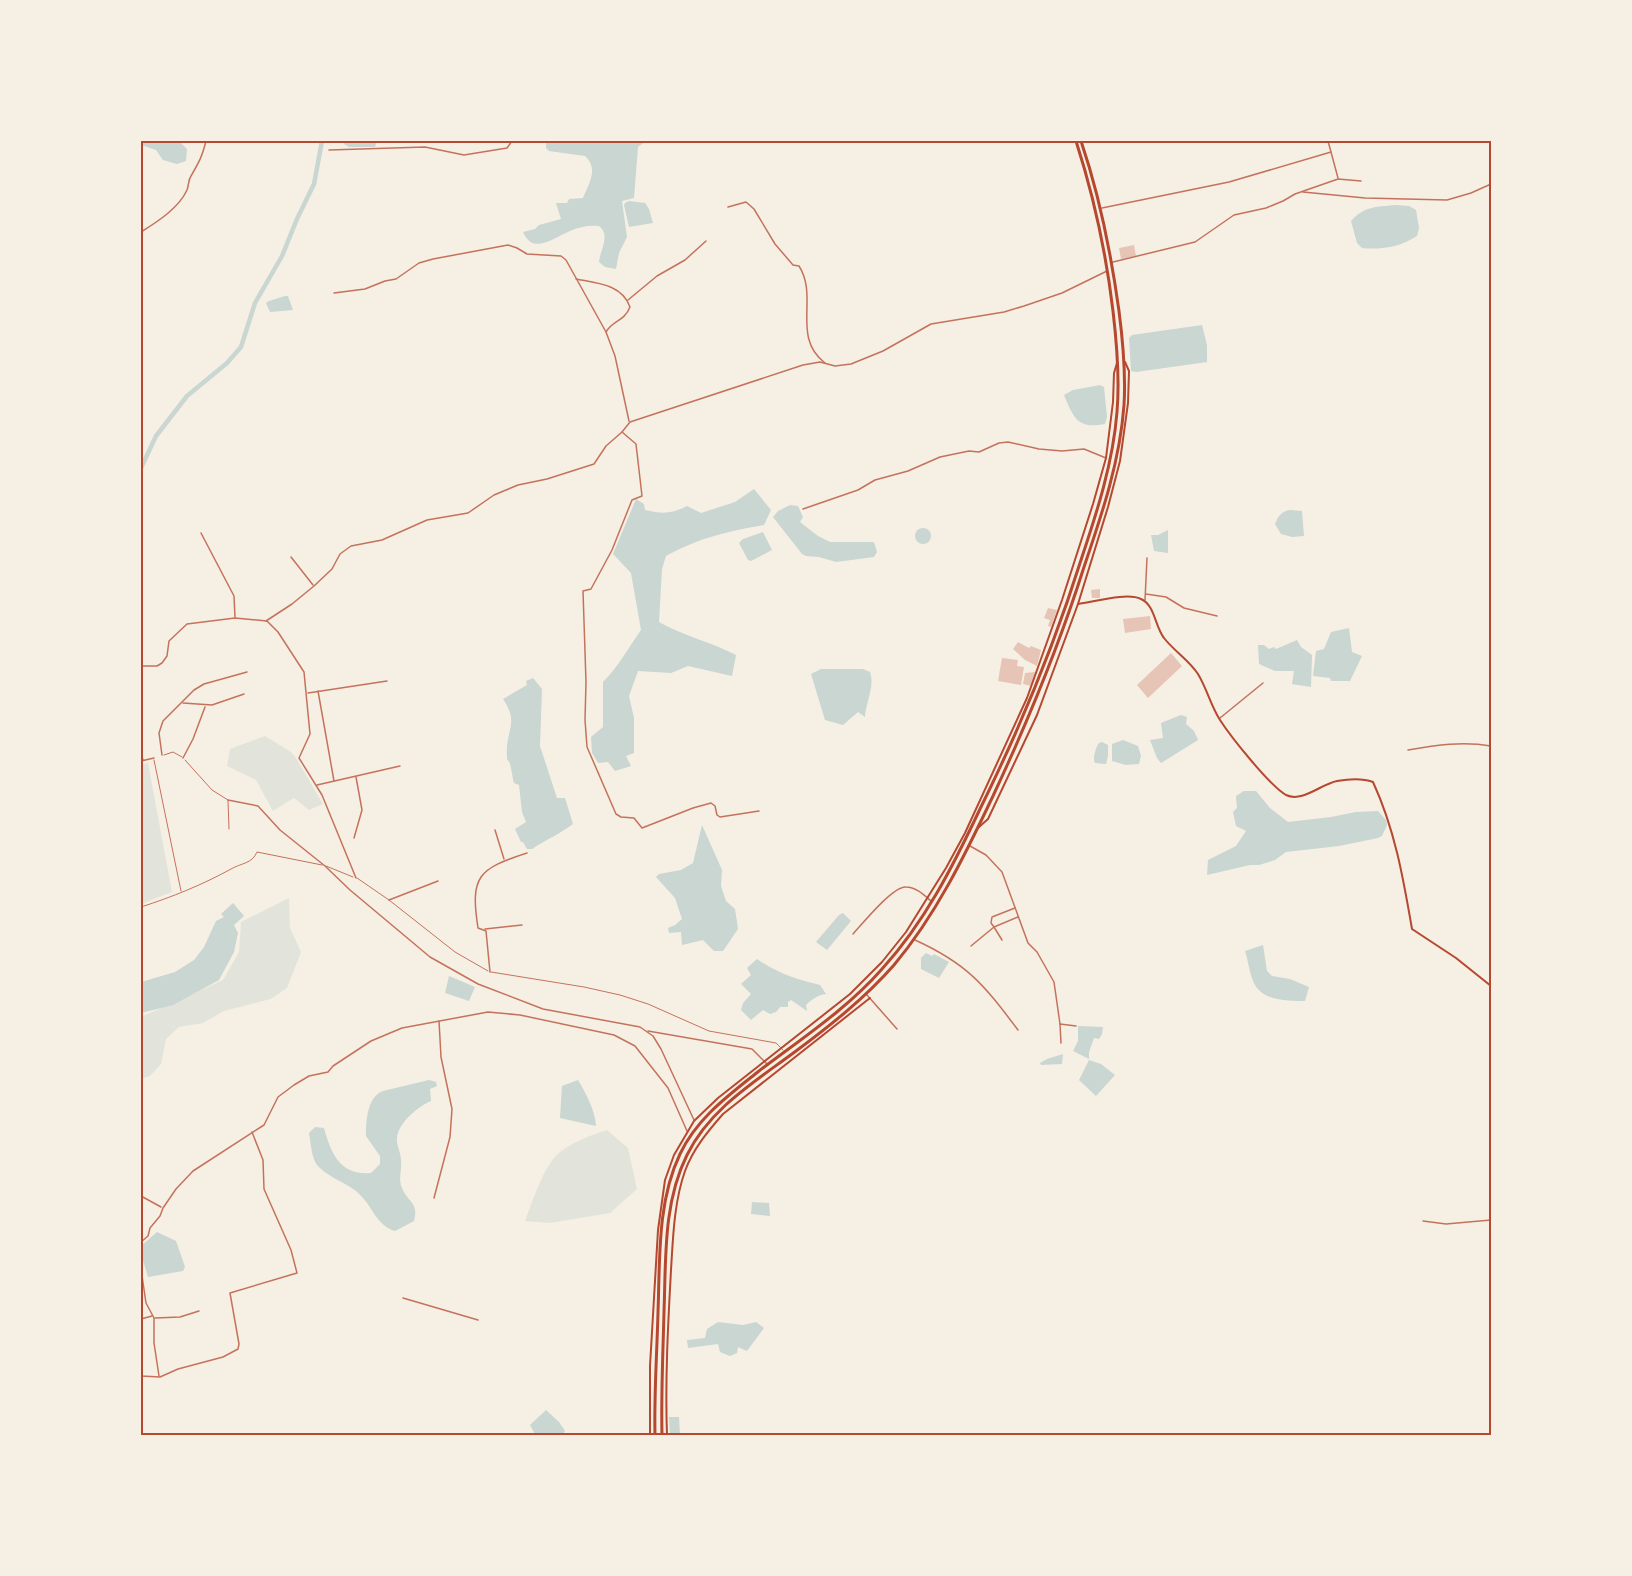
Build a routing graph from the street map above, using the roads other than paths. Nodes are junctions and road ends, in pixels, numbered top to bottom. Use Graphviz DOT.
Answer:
graph roads {
  1 [pos="206,141"];
  2 [pos="512,141"];
  3 [pos="1076,141"];
  4 [pos="1081,141"];
  5 [pos="1328,141"];
  6 [pos="329,150"];
  7 [pos="1330,152"];
  8 [pos="1338,179"];
  9 [pos="1361,181"];
  10 [pos="1491,184"];
  11 [pos="1301,192"];
  12 [pos="728,207"];
  13 [pos="1102,208"];
  14 [pos="141,232"];
  15 [pos="706,241"];
  16 [pos="1112,262"];
  17 [pos="1108,271"];
  18 [pos="575,279"];
  19 [pos="334,292"];
  20 [pos="627,300"];
  21 [pos="606,332"];
  22 [pos="1118,357"];
  23 [pos="1124,359"];
  24 [pos="825,363"];
  25 [pos="630,422"];
  26 [pos="621,432"];
  27 [pos="1106,458"];
  28 [pos="803,508"];
  29 [pos="201,533"];
  30 [pos="291,557"];
  31 [pos="1147,558"];
  32 [pos="314,586"];
  33 [pos="1146,594"];
  34 [pos="1145,601"];
  35 [pos="1078,604"];
  36 [pos="1217,616"];
  37 [pos="235,618"];
  38 [pos="266,621"];
  39 [pos="141,666"];
  40 [pos="247,672"];
  41 [pos="387,681"];
  42 [pos="1263,683"];
  43 [pos="318,691"];
  44 [pos="307,693"];
  45 [pos="244,694"];
  46 [pos="182,703"];
  47 [pos="206,706"];
  48 [pos="1219,718"];
  49 [pos="1491,746"];
  50 [pos="1408,750"];
  51 [pos="141,754"];
  52 [pos="162,755"];
  53 [pos="154,758"];
  54 [pos="183,758"];
  55 [pos="142,761"];
  56 [pos="400,766"];
  57 [pos="356,777"];
  58 [pos="334,781"];
  59 [pos="316,785"];
  60 [pos="228,800"];
  61 [pos="759,811"];
  62 [pos="972,822"];
  63 [pos="229,829"];
  64 [pos="977,829"];
  65 [pos="495,830"];
  66 [pos="354,838"];
  67 [pos="969,845"];
  68 [pos="527,853"];
  69 [pos="504,860"];
  70 [pos="325,866"];
  71 [pos="357,878"];
  72 [pos="438,881"];
  73 [pos="181,894"];
  74 [pos="389,900"];
  75 [pos="930,900"];
  76 [pos="141,908"];
  77 [pos="1015,908"];
  78 [pos="1018,916"];
  79 [pos="522,925"];
  80 [pos="994,927"];
  81 [pos="483,929"];
  82 [pos="853,934"];
  83 [pos="914,940"];
  84 [pos="1002,940"];
  85 [pos="972,946"];
  86 [pos="490,972"];
  87 [pos="1491,986"];
  88 [pos="868,996"];
  89 [pos="439,1020"];
  90 [pos="1060,1024"];
  91 [pos="1076,1026"];
  92 [pos="897,1029"];
  93 [pos="1018,1030"];
  94 [pos="645,1031"];
  95 [pos="1061,1042"];
  96 [pos="783,1049"];
  97 [pos="764,1061"];
  98 [pos="768,1065"];
  99 [pos="694,1121"];
  100 [pos="687,1131"];
  101 [pos="252,1132"];
  102 [pos="141,1197"];
  103 [pos="434,1198"];
  104 [pos="163,1208"];
  105 [pos="1491,1220"];
  106 [pos="1423,1221"];
  107 [pos="141,1242"];
  108 [pos="141,1269"];
  109 [pos="403,1298"];
  110 [pos="199,1311"];
  111 [pos="153,1317"];
  112 [pos="141,1319"];
  113 [pos="478,1320"];
  114 [pos="141,1376"];
  115 [pos="159,1377"];
  116 [pos="655,1395"];
  117 [pos="649,1396"];
  118 [pos="650,1435"];
  119 [pos="655,1435"];
  120 [pos="662,1435"];
  121 [pos="667,1435"];
  1 -- 14 [label="street"];
  2 -- 6 [label="street"];
  3 -- 17 [label="highway"];
  4 -- 13 [label="highway"];
  5 -- 7 [label="street"];
  7 -- 8 [label="street"];
  7 -- 13 [label="street"];
  8 -- 9 [label="street"];
  8 -- 11 [label="street"];
  10 -- 11 [label="street"];
  11 -- 16 [label="street"];
  12 -- 24 [label="street"];
  13 -- 16 [label="highway"];
  15 -- 20 [label="street"];
  16 -- 23 [label="highway"];
  17 -- 22 [label="highway"];
  17 -- 24 [label="street"];
  18 -- 19 [label="street"];
  18 -- 20 [label="street"];
  18 -- 21 [label="street"];
  20 -- 21 [label="street"];
  21 -- 25 [label="street"];
  22 -- 27 [label="main road"];
  22 -- 62 [label="highway"];
  23 -- 35 [label="main road"];
  23 -- 64 [label="highway"];
  24 -- 25 [label="street"];
  25 -- 26 [label="street"];
  26 -- 32 [label="street"];
  26 -- 61 [label="street"];
  27 -- 28 [label="street"];
  27 -- 62 [label="main road"];
  29 -- 37 [label="street"];
  30 -- 32 [label="street"];
  31 -- 33 [label="street"];
  32 -- 38 [label="street"];
  33 -- 34 [label="street"];
  33 -- 36 [label="street"];
  34 -- 35 [label="main road"];
  34 -- 48 [label="main road"];
  35 -- 64 [label="main road"];
  37 -- 38 [label="street"];
  37 -- 39 [label="street"];
  38 -- 44 [label="street"];
  40 -- 46 [label="street"];
  41 -- 43 [label="street"];
  42 -- 48 [label="street"];
  43 -- 44 [label="street"];
  43 -- 58 [label="street"];
  44 -- 59 [label="street"];
  45 -- 47 [label="street"];
  46 -- 47 [label="street"];
  46 -- 52 [label="street"];
  47 -- 54 [label="street"];
  48 -- 87 [label="main road"];
  49 -- 50 [label="street"];
  51 -- 55 [label="street"];
  52 -- 54 [label="lane"];
  53 -- 55 [label="street"];
  53 -- 73 [label="lane"];
  54 -- 60 [label="lane"];
  56 -- 57 [label="street"];
  57 -- 58 [label="street"];
  57 -- 66 [label="street"];
  58 -- 59 [label="street"];
  59 -- 71 [label="street"];
  60 -- 63 [label="lane"];
  60 -- 70 [label="street"];
  62 -- 75 [label="highway"];
  64 -- 67 [label="highway"];
  65 -- 69 [label="street"];
  67 -- 77 [label="street"];
  67 -- 83 [label="highway"];
  68 -- 69 [label="street"];
  69 -- 81 [label="street"];
  70 -- 71 [label="lane"];
  70 -- 73 [label="lane"];
  70 -- 94 [label="street"];
  71 -- 74 [label="lane"];
  72 -- 74 [label="street"];
  73 -- 76 [label="lane"];
  74 -- 86 [label="lane"];
  75 -- 82 [label="street"];
  75 -- 96 [label="highway"];
  77 -- 78 [label="street"];
  77 -- 80 [label="street"];
  78 -- 80 [label="street"];
  78 -- 90 [label="street"];
  79 -- 81 [label="street"];
  80 -- 84 [label="street"];
  80 -- 85 [label="street"];
  81 -- 86 [label="street"];
  83 -- 88 [label="highway"];
  83 -- 93 [label="street"];
  86 -- 96 [label="lane"];
  88 -- 92 [label="street"];
  88 -- 120 [label="highway"];
  88 -- 121 [label="main road"];
  89 -- 100 [label="street"];
  89 -- 101 [label="street"];
  89 -- 103 [label="street"];
  90 -- 91 [label="street"];
  90 -- 95 [label="street"];
  94 -- 97 [label="street"];
  94 -- 99 [label="street"];
  96 -- 97 [label="main road"];
  96 -- 98 [label="highway"];
  97 -- 98 [label="street"];
  97 -- 99 [label="main road"];
  98 -- 116 [label="highway"];
  99 -- 100 [label="main road"];
  100 -- 117 [label="main road"];
  101 -- 104 [label="street"];
  101 -- 115 [label="street"];
  102 -- 104 [label="street"];
  104 -- 107 [label="street"];
  105 -- 106 [label="street"];
  108 -- 111 [label="street"];
  109 -- 113 [label="street"];
  110 -- 111 [label="street"];
  111 -- 112 [label="street"];
  111 -- 115 [label="street"];
  114 -- 115 [label="street"];
  116 -- 117 [label="highway"];
  116 -- 119 [label="highway"];
  117 -- 118 [label="main road"];
}
